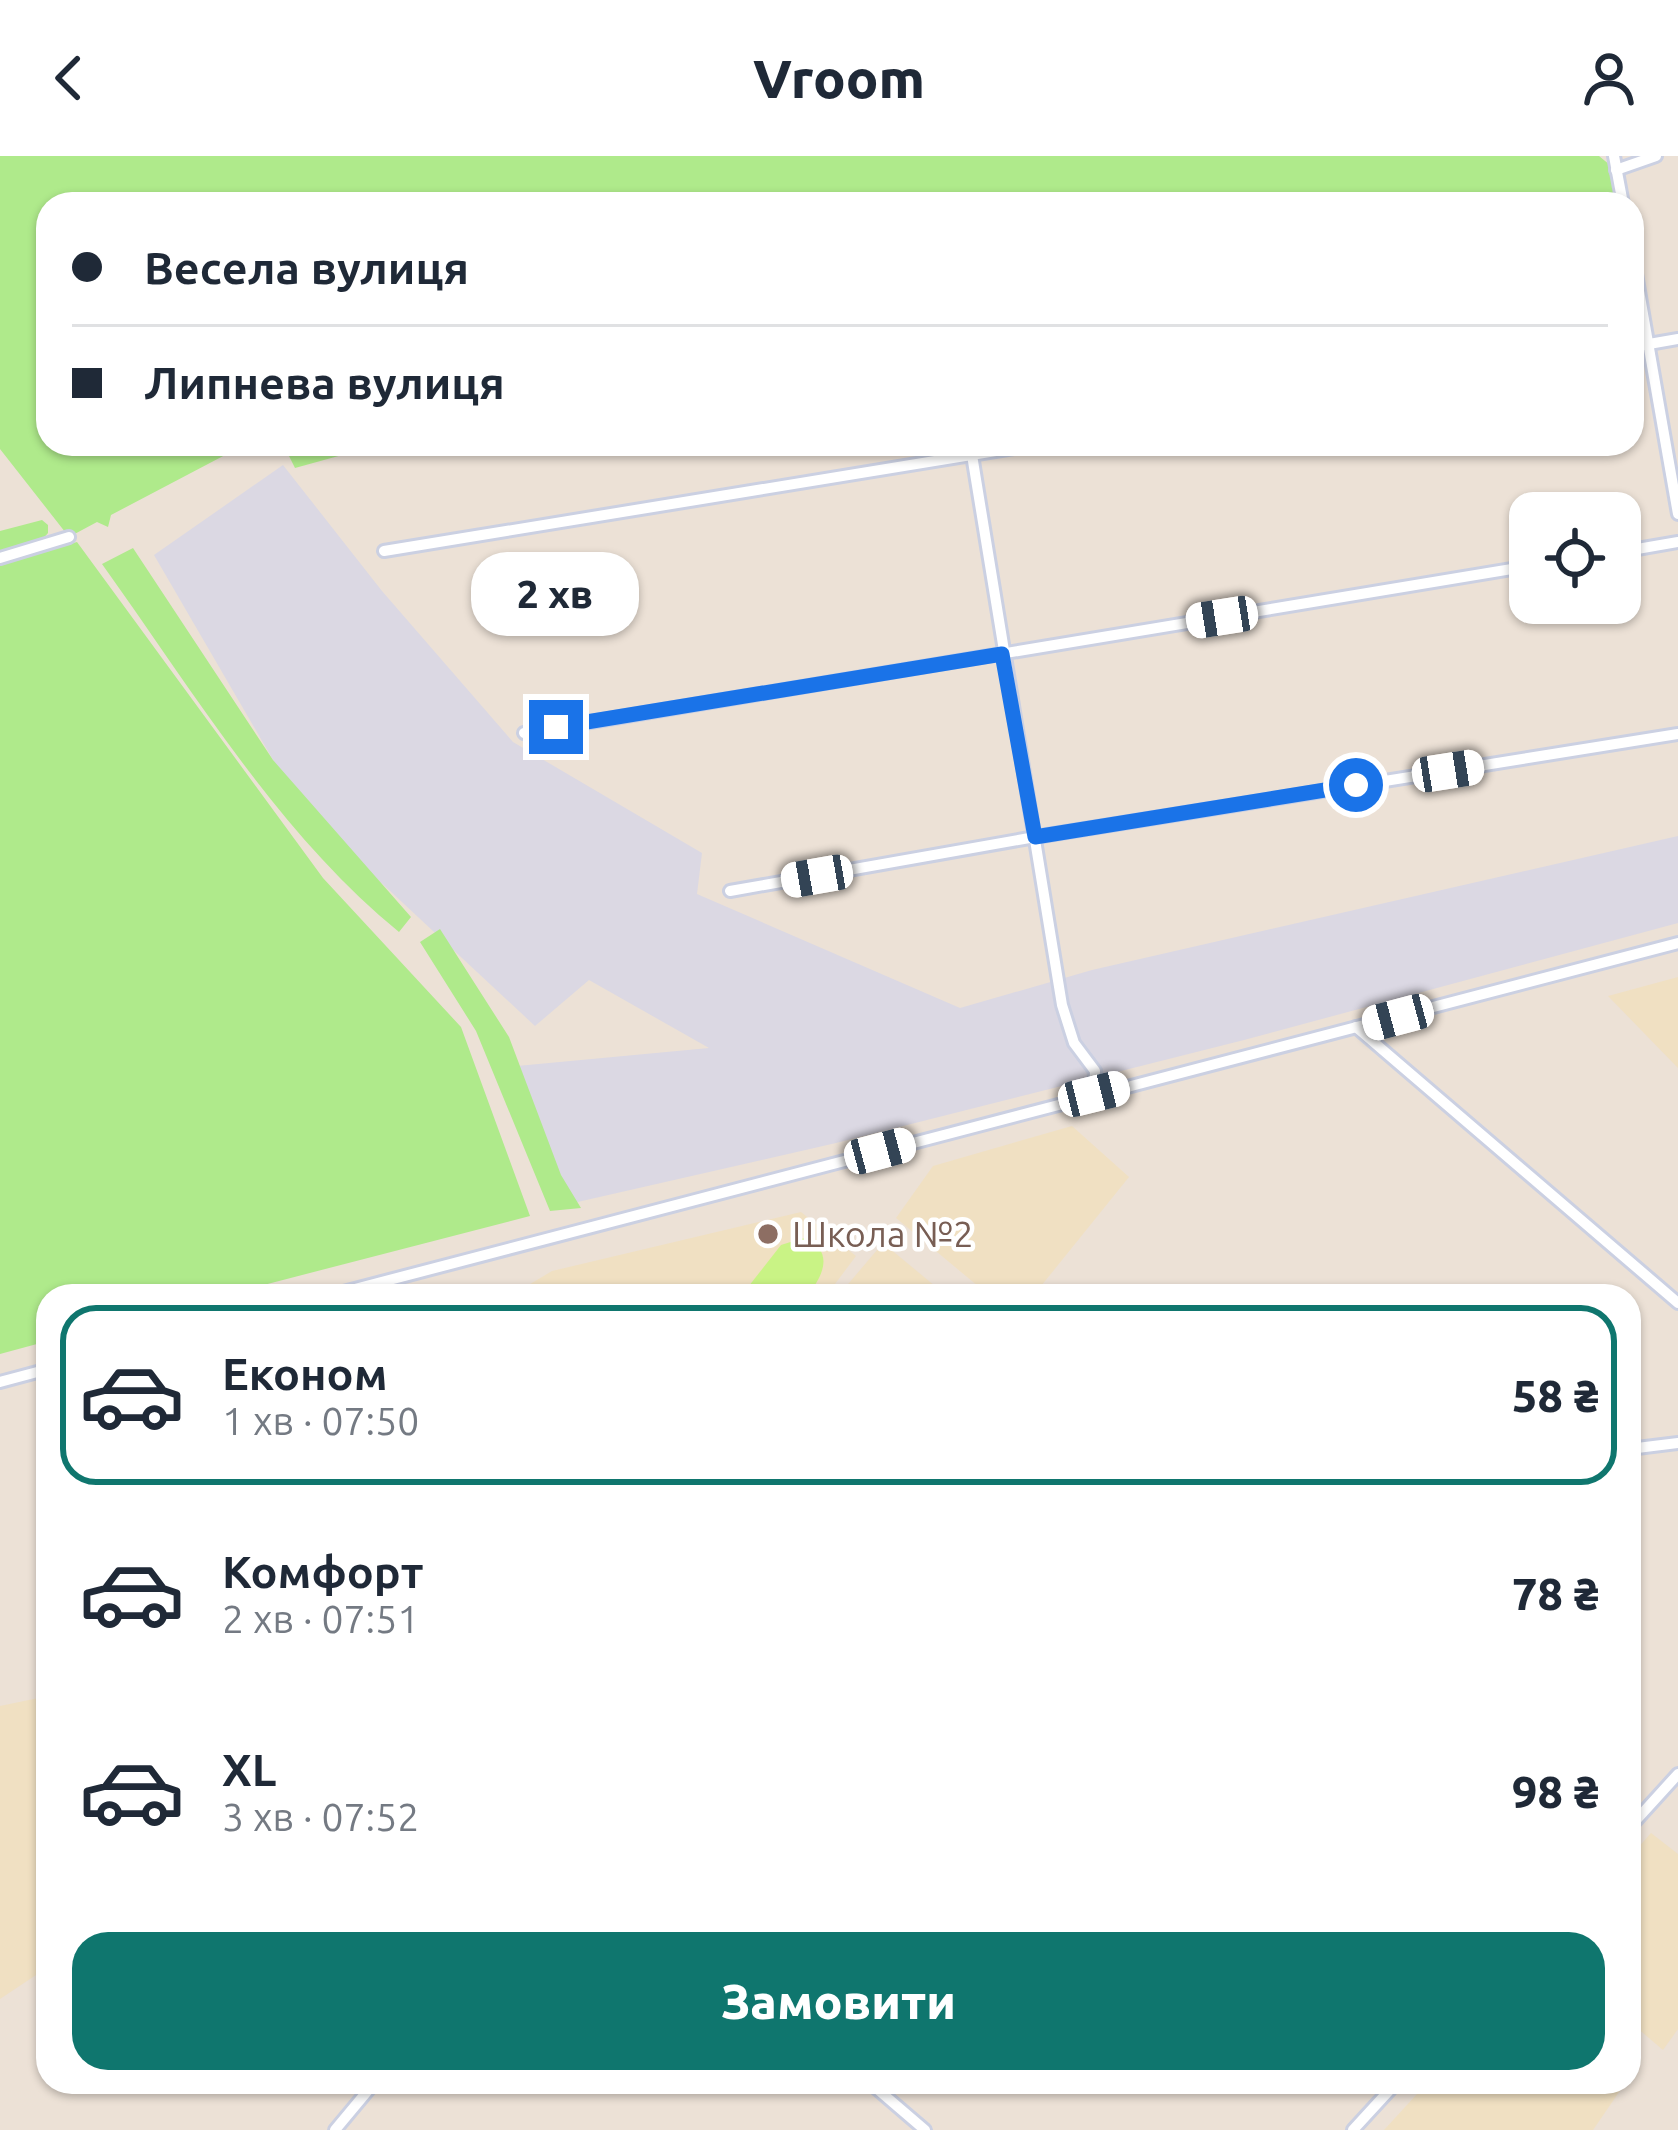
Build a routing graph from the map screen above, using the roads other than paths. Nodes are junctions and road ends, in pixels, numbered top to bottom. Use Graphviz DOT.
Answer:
graph roads {
  1 [pos="1614,156"];
  2 [pos="1656,156"];
  3 [pos="1616,170"];
  4 [pos="1621,192"];
  5 [pos="1644,313"];
  6 [pos="1678,338"];
  7 [pos="1650,344"];
  8 [pos="1644,345"];
  9 [pos="966,456"];
  10 [pos="972,456"];
  11 [pos="1678,514"];
  12 [pos="69,537"];
  13 [pos="1678,542"];
  14 [pos="1641,548"];
  15 [pos="384,551"];
  16 [pos="0,558"];
  17 [pos="1509,570"];
  18 [pos="1002,654"];
  19 [pos="524,733"];
  20 [pos="1678,734"];
  21 [pos="1035,837"];
  22 [pos="730,891"];
  23 [pos="1678,944"];
  24 [pos="1356,1028"];
  25 [pos="1094,1094"];
  26 [pos="374,1284"];
  27 [pos="1678,1303"];
  28 [pos="36,1374"];
  29 [pos="0,1382"];
  30 [pos="1678,1443"];
  31 [pos="1641,1448"];
  32 [pos="1678,1774"];
  33 [pos="1641,1815"];
  34 [pos="365,2094"];
  35 [pos="883,2094"];
  36 [pos="1386,2094"];
  37 [pos="335,2130"];
  38 [pos="926,2130"];
  39 [pos="1353,2130"];
  1 -- 3 [label="street"];
  2 -- 3 [label="street"];
  3 -- 4 [label="street"];
  5 -- 7 [label="street"];
  6 -- 7 [label="street"];
  7 -- 8 [label="street"];
  7 -- 11 [label="street"];
  9 -- 15 [label="street"];
  10 -- 18 [label="street"];
  12 -- 16 [label="street"];
  13 -- 14 [label="street"];
  17 -- 18 [label="street"];
  18 -- 19 [label="street"];
  18 -- 21 [label="street"];
  20 -- 21 [label="street"];
  21 -- 22 [label="street"];
  21 -- 25 [label="street"];
  23 -- 24 [label="street"];
  24 -- 25 [label="street"];
  24 -- 27 [label="street"];
  25 -- 26 [label="street"];
  28 -- 29 [label="street"];
  30 -- 31 [label="street"];
  32 -- 33 [label="street"];
  34 -- 37 [label="street"];
  35 -- 38 [label="street"];
  36 -- 39 [label="street"];
}
